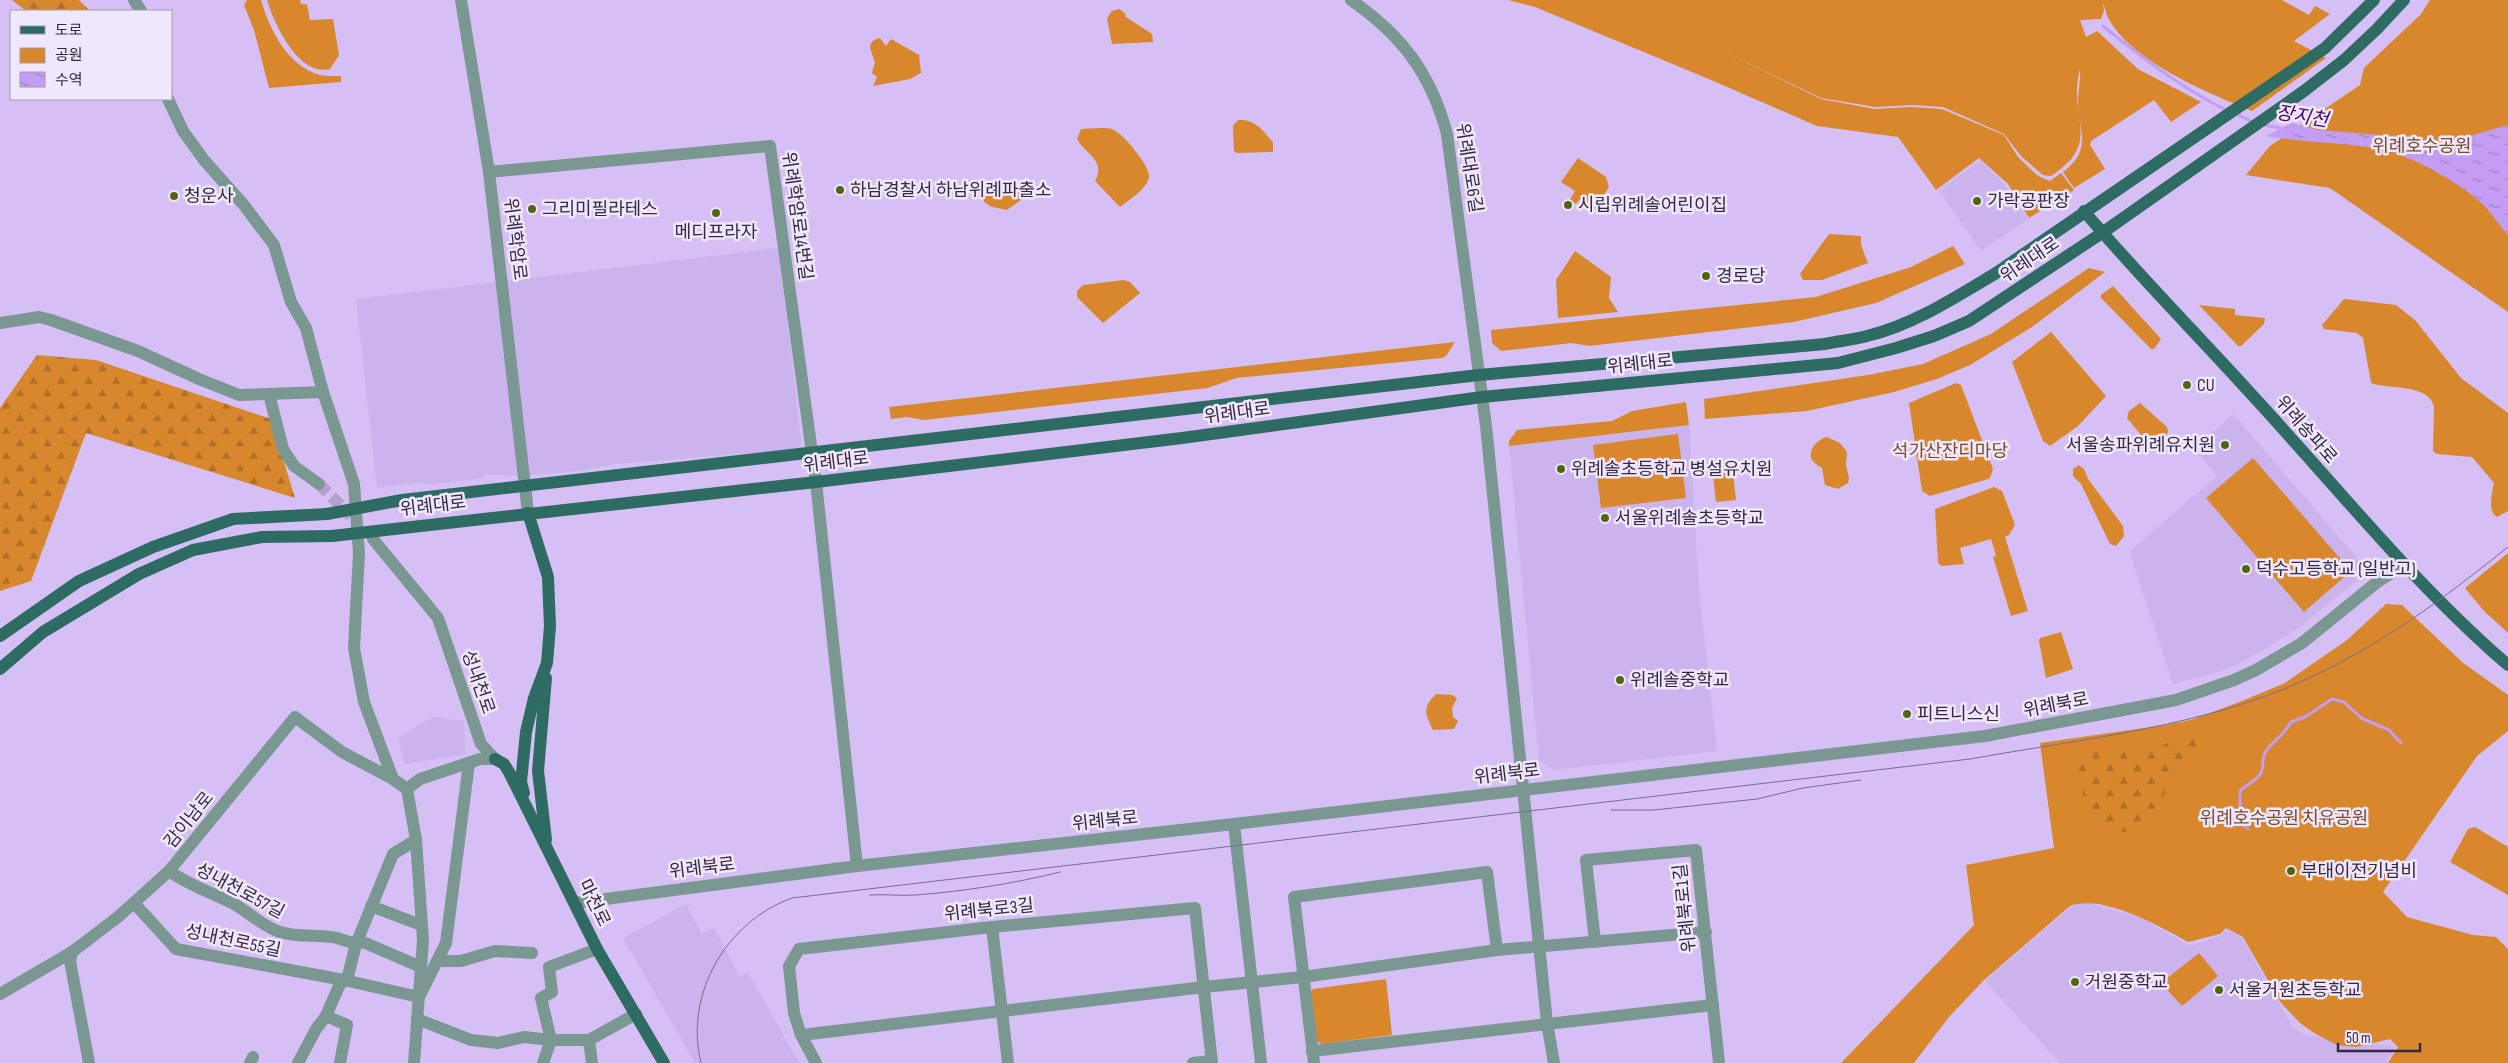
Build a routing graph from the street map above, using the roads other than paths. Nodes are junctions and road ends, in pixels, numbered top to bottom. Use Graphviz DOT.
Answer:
graph roads {
  1 [pos="461,0"];
  2 [pos="1351,0"];
  3 [pos="2374,0"];
  4 [pos="2404,0"];
  5 [pos="168,100"];
  6 [pos="489,172"];
  7 [pos="2084,212"];
  8 [pos="2102,233"];
  9 [pos="0,323"];
  10 [pos="1479,375"];
  11 [pos="323,392"];
  12 [pos="269,394"];
  13 [pos="1482,397"];
  14 [pos="812,453"];
  15 [pos="816,482"];
  16 [pos="319,484"];
  17 [pos="525,485"];
  18 [pos="528,512"];
  19 [pos="374,539"];
  20 [pos="2404,565"];
  21 [pos="0,636"];
  22 [pos="547,663"];
  23 [pos="2508,665"];
  24 [pos="0,669"];
  25 [pos="495,759"];
  26 [pos="469,763"];
  27 [pos="393,779"];
  28 [pos="407,789"];
  29 [pos="1523,790"];
  30 [pos="534,821"];
  31 [pos="1234,824"];
  32 [pos="416,840"];
  33 [pos="546,845"];
  34 [pos="856,866"];
  35 [pos="169,872"];
  36 [pos="134,903"];
  37 [pos="575,903"];
  38 [pos="371,906"];
  39 [pos="421,925"];
  40 [pos="992,927"];
  41 [pos="1706,932"];
  42 [pos="1595,942"];
  43 [pos="356,944"];
  44 [pos="1540,947"];
  45 [pos="597,949"];
  46 [pos="1497,950"];
  47 [pos="72,952"];
  48 [pos="532,953"];
  49 [pos="437,961"];
  50 [pos="421,967"];
  51 [pos="1303,977"];
  52 [pos="344,980"];
  53 [pos="1252,983"];
  54 [pos="1204,987"];
  55 [pos="0,994"];
  56 [pos="419,997"];
  57 [pos="1713,1005"];
  58 [pos="1003,1010"];
  59 [pos="636,1014"];
  60 [pos="326,1016"];
  61 [pos="417,1019"];
  62 [pos="1547,1023"];
  63 [pos="801,1036"];
  64 [pos="551,1040"];
  65 [pos="588,1040"];
  66 [pos="1313,1057"];
  67 [pos="544,1062"];
  68 [pos="1212,1062"];
  69 [pos="89,1063"];
  70 [pos="298,1063"];
  71 [pos="340,1063"];
  72 [pos="414,1063"];
  73 [pos="592,1063"];
  74 [pos="664,1063"];
  75 [pos="816,1063"];
  76 [pos="1008,1063"];
  77 [pos="1193,1063"];
  78 [pos="1261,1063"];
  79 [pos="1554,1063"];
  80 [pos="1719,1063"];
  1 -- 6 [label="street, 위례학암로"];
  2 -- 10 [label="street, 위례대로6길"];
  3 -- 7 [label="main road, 위례대로"];
  4 -- 8 [label="main road, 위례대로"];
  5 -- 11 [label="street"];
  6 -- 14 [label="street, 위례학암로14번길"];
  6 -- 17 [label="street, 위례학암로"];
  7 -- 8 [label="main road, 위례송파로"];
  7 -- 10 [label="main road, 위례대로"];
  8 -- 13 [label="main road, 위례대로"];
  8 -- 20 [label="main road, 위례송파로"];
  9 -- 12 [label="street"];
  10 -- 13 [label="street, 위례대로6길"];
  10 -- 14 [label="main road, 위례대로"];
  11 -- 12 [label="street"];
  11 -- 27 [label="street"];
  12 -- 16 [label="street"];
  13 -- 15 [label="main road, 위례대로"];
  13 -- 29 [label="street, 위례대로6길"];
  14 -- 15 [label="street, 위례학암로14번길"];
  14 -- 17 [label="main road, 위례대로"];
  15 -- 18 [label="main road, 위례대로"];
  15 -- 34 [label="street, 위례학암로14번길"];
  17 -- 18 [label="street, 위례학암로"];
  17 -- 21 [label="main road, 위례대로, bridge"];
  18 -- 22 [label="main road"];
  18 -- 24 [label="main road, 위례대로, bridge"];
  19 -- 25 [label="street, 성내천로"];
  20 -- 23 [label="main road, 위례송파로"];
  20 -- 29 [label="street, 위례북로"];
  22 -- 30 [label="main road"];
  22 -- 33 [label="main road"];
  25 -- 26 [label="street"];
  25 -- 30 [label="main road, 마천로"];
  26 -- 28 [label="street"];
  26 -- 49 [label="street"];
  27 -- 28 [label="street"];
  27 -- 35 [label="street, 감이남로"];
  28 -- 32 [label="street"];
  29 -- 31 [label="street, 위례북로"];
  29 -- 44 [label="street"];
  30 -- 33 [label="main road, 마천로"];
  31 -- 34 [label="street, 위례북로"];
  31 -- 53 [label="street"];
  32 -- 38 [label="street"];
  32 -- 39 [label="street"];
  33 -- 37 [label="main road, 마천로"];
  34 -- 37 [label="street, 위례북로"];
  35 -- 36 [label="street, 감이남로"];
  35 -- 43 [label="street, 성내천로57길"];
  36 -- 47 [label="street, 감이남로"];
  36 -- 52 [label="street, 성내천로55길"];
  37 -- 45 [label="main road, 마천로"];
  38 -- 39 [label="street"];
  38 -- 43 [label="street"];
  39 -- 50 [label="street"];
  40 -- 54 [label="street, 위례북로3길"];
  40 -- 58 [label="street"];
  40 -- 63 [label="street, 위례북로3길"];
  41 -- 42 [label="street"];
  41 -- 42 [label="street, 위례북로1길"];
  41 -- 57 [label="street, 위례북로1길"];
  42 -- 44 [label="street"];
  43 -- 50 [label="street, 성내천로57길"];
  43 -- 52 [label="street"];
  44 -- 46 [label="street"];
  44 -- 62 [label="street"];
  45 -- 59 [label="main road, 마천로"];
  45 -- 64 [label="street"];
  46 -- 51 [label="street"];
  46 -- 51 [label="street"];
  47 -- 55 [label="street, 감이남로"];
  47 -- 69 [label="street"];
  48 -- 49 [label="street"];
  49 -- 56 [label="street"];
  50 -- 56 [label="street"];
  51 -- 53 [label="street"];
  51 -- 66 [label="street"];
  52 -- 56 [label="street, 성내천로55길"];
  52 -- 60 [label="street"];
  53 -- 54 [label="street"];
  53 -- 78 [label="street"];
  54 -- 58 [label="street"];
  54 -- 68 [label="street"];
  56 -- 61 [label="street"];
  57 -- 62 [label="street"];
  57 -- 80 [label="street, 위례북로1길"];
  58 -- 63 [label="street"];
  58 -- 76 [label="street"];
  59 -- 65 [label="street"];
  59 -- 74 [label="main road, 마천로"];
  60 -- 70 [label="street"];
  60 -- 71 [label="street"];
  61 -- 64 [label="street"];
  61 -- 72 [label="street"];
  62 -- 66 [label="street"];
  62 -- 79 [label="street"];
  63 -- 75 [label="street, 위례북로3길"];
  64 -- 65 [label="street"];
  64 -- 67 [label="street"];
  65 -- 73 [label="street"];
  68 -- 77 [label="street"];
}
